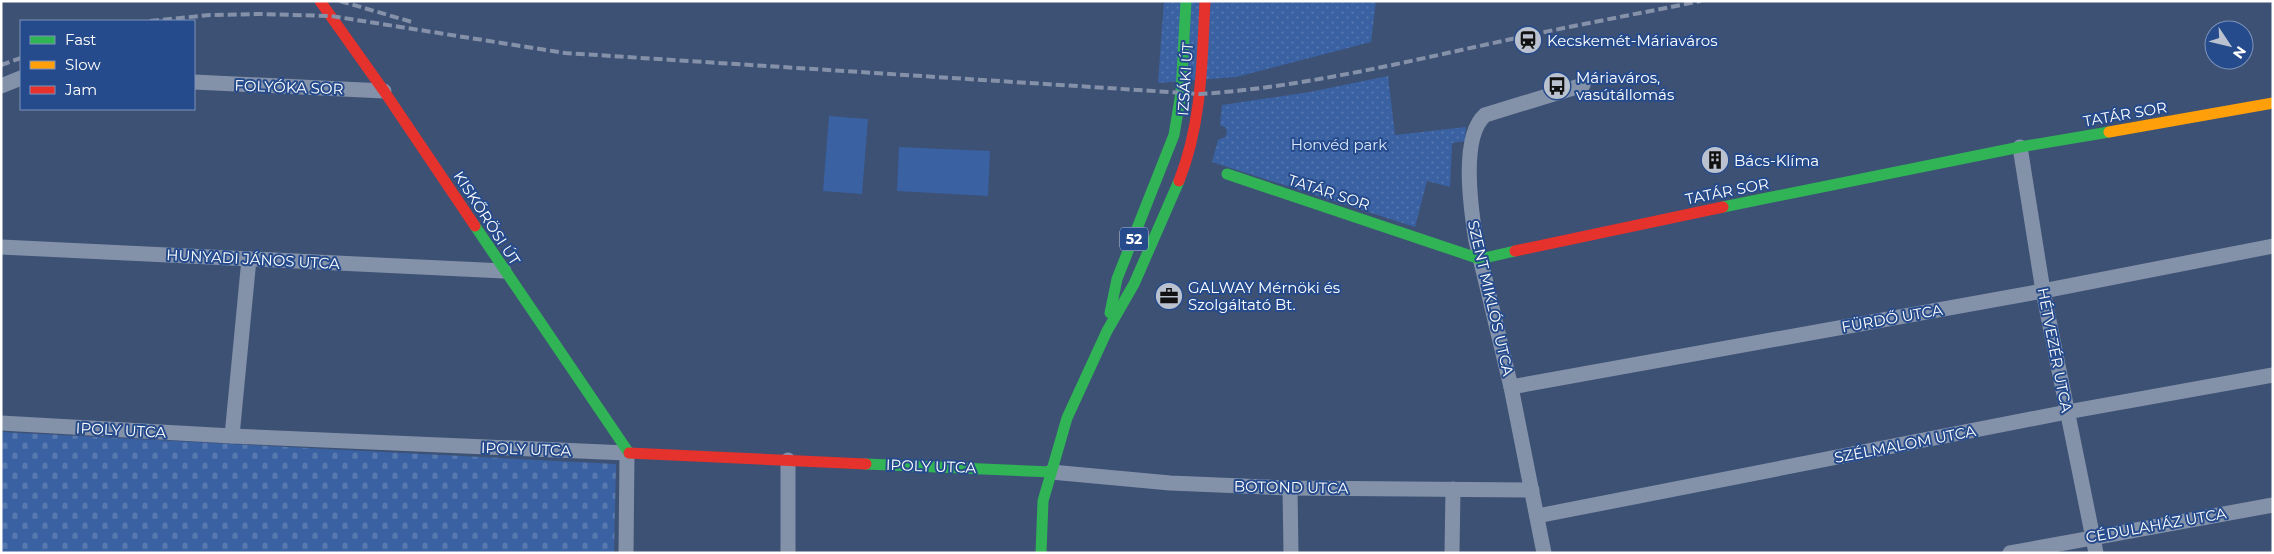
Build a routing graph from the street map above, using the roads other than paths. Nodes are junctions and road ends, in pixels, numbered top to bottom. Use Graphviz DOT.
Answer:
graph roads {
  1 [pos="320,1"];
  2 [pos="1186,1"];
  3 [pos="1205,1"];
  4 [pos="20,78"];
  5 [pos="195,82"];
  6 [pos="1583,85"];
  7 [pos="1,86"];
  8 [pos="384,91"];
  9 [pos="2273,103"];
  10 [pos="2020,147"];
  11 [pos="1227,174"];
  12 [pos="1,246"];
  13 [pos="2273,246"];
  14 [pos="249,258"];
  15 [pos="1480,259"];
  16 [pos="504,271"];
  17 [pos="2043,291"];
  18 [pos="1107,331"];
  19 [pos="2273,375"];
  20 [pos="1511,387"];
  21 [pos="2067,412"];
  22 [pos="1,423"];
  23 [pos="232,436"];
  24 [pos="627,453"];
  25 [pos="788,460"];
  26 [pos="1051,472"];
  27 [pos="1290,488"];
  28 [pos="1453,489"];
  29 [pos="1532,490"];
  30 [pos="2273,505"];
  31 [pos="1537,516"];
  32 [pos="2093,536"];
  33 [pos="626,553"];
  34 [pos="788,553"];
  35 [pos="1041,553"];
  36 [pos="1290,553"];
  37 [pos="1452,553"];
  38 [pos="1544,553"];
  39 [pos="2010,553"];
  40 [pos="2096,553"];
  1 -- 8 [label="street, KISKŐRÖSI ÚT"];
  2 -- 18 [label="street, IZSÁKI ÚT / 52"];
  3 -- 18 [label="street, IZSÁKI ÚT / 52"];
  4 -- 7 [label="street"];
  5 -- 8 [label="street, FOLYÓKA SOR"];
  6 -- 15 [label="street, SZENT MIKLÓS UTCA"];
  8 -- 16 [label="street, KISKŐRÖSI ÚT"];
  9 -- 10 [label="street, TATÁR SOR"];
  10 -- 15 [label="street, TATÁR SOR"];
  10 -- 17 [label="street, HÉTVEZÉR UTCA"];
  11 -- 15 [label="street, TATÁR SOR"];
  12 -- 14 [label="street, HUNYADI JÁNOS UTCA"];
  13 -- 17 [label="street, FÜRDŐ UTCA"];
  14 -- 16 [label="street, HUNYADI JÁNOS UTCA"];
  14 -- 23 [label="street"];
  15 -- 20 [label="street, SZENT MIKLÓS UTCA"];
  16 -- 24 [label="street, KISKŐRÖSI ÚT"];
  17 -- 20 [label="street, FÜRDŐ UTCA"];
  17 -- 21 [label="street, HÉTVEZÉR UTCA"];
  18 -- 26 [label="street, 52"];
  19 -- 21 [label="street, SZÉLMALOM UTCA"];
  20 -- 29 [label="street, SZENT MIKLÓS UTCA"];
  21 -- 31 [label="street, SZÉLMALOM UTCA"];
  21 -- 32 [label="street, HÉTVEZÉR UTCA"];
  22 -- 23 [label="street, IPOLY UTCA"];
  23 -- 24 [label="street, IPOLY UTCA"];
  24 -- 25 [label="street, IPOLY UTCA"];
  24 -- 33 [label="street"];
  25 -- 26 [label="street, IPOLY UTCA"];
  25 -- 34 [label="street"];
  26 -- 27 [label="street, BOTOND UTCA"];
  26 -- 35 [label="street, 52"];
  27 -- 28 [label="street, BOTOND UTCA"];
  27 -- 36 [label="street"];
  28 -- 29 [label="street, BOTOND UTCA"];
  28 -- 37 [label="street"];
  29 -- 31 [label="street, SZENT MIKLÓS UTCA"];
  30 -- 32 [label="street, CÉDULAHÁZ UTCA"];
  31 -- 38 [label="street, SZENT MIKLÓS UTCA"];
  32 -- 39 [label="street, CÉDULAHÁZ UTCA"];
  32 -- 40 [label="street, HÉTVEZÉR UTCA"];
}
